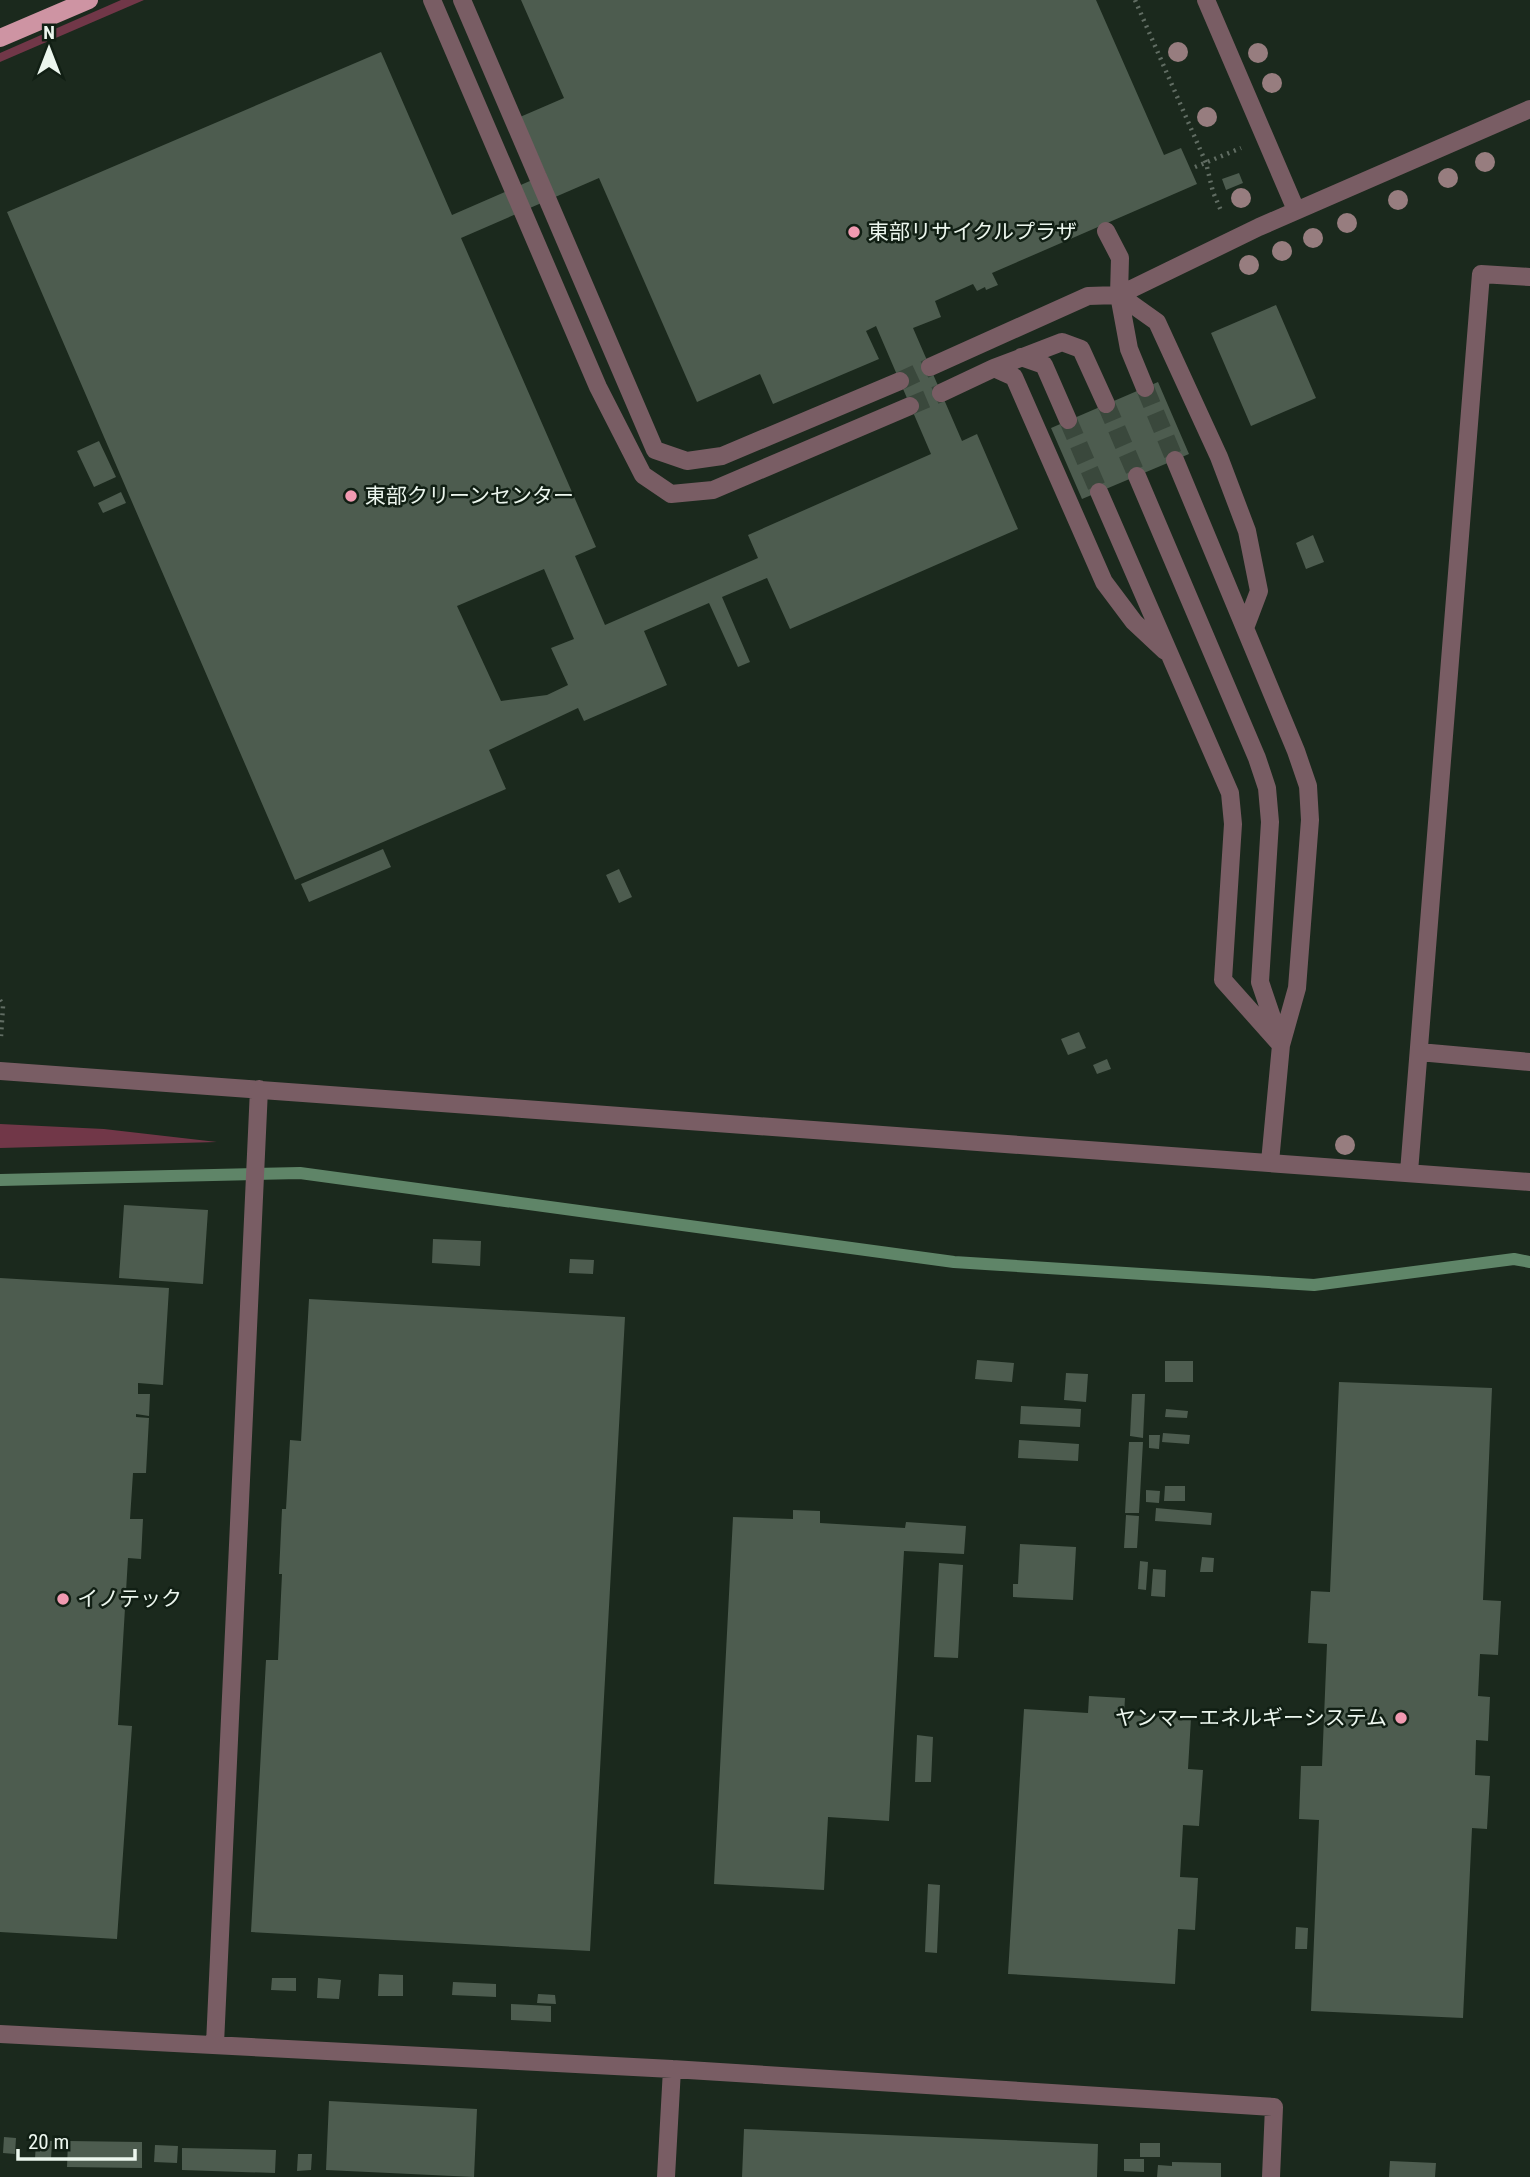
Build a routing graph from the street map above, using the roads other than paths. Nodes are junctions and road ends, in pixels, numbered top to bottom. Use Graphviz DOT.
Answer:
graph roads {
  1 [pos="89,0"];
  2 [pos="432,0"];
  3 [pos="462,0"];
  4 [pos="1206,0"];
  5 [pos="0,38"];
  6 [pos="1530,109"];
  7 [pos="1296,211"];
  8 [pos="1106,230"];
  9 [pos="1530,277"];
  10 [pos="1119,295"];
  11 [pos="1021,357"];
  12 [pos="930,367"];
  13 [pos="994,368"];
  14 [pos="900,381"];
  15 [pos="1145,388"];
  16 [pos="941,393"];
  17 [pos="1106,404"];
  18 [pos="910,406"];
  19 [pos="1068,420"];
  20 [pos="1175,460"];
  21 [pos="1137,476"];
  22 [pos="1100,492"];
  23 [pos="1245,628"];
  24 [pos="1170,655"];
  25 [pos="1281,1045"];
  26 [pos="1419,1052"];
  27 [pos="1530,1062"];
  28 [pos="0,1071"];
  29 [pos="259,1089"];
  30 [pos="1270,1162"];
  31 [pos="1409,1172"];
  32 [pos="1530,1182"];
  33 [pos="0,2034"];
  34 [pos="215,2044"];
  35 [pos="673,2069"];
  36 [pos="666,2177"];
  37 [pos="1271,2177"];
  1 -- 5 [label="main road"];
  2 -- 18 [label="street"];
  3 -- 14 [label="street"];
  4 -- 7 [label="street"];
  6 -- 7 [label="street"];
  7 -- 10 [label="street"];
  8 -- 10 [label="street"];
  9 -- 26 [label="street"];
  10 -- 12 [label="street"];
  10 -- 15 [label="street"];
  10 -- 23 [label="street"];
  11 -- 13 [label="street"];
  11 -- 17 [label="street"];
  11 -- 19 [label="street"];
  13 -- 16 [label="street"];
  13 -- 24 [label="street"];
  20 -- 23 [label="street"];
  21 -- 25 [label="street"];
  22 -- 24 [label="street"];
  23 -- 25 [label="street"];
  24 -- 25 [label="street"];
  25 -- 30 [label="street"];
  26 -- 27 [label="street"];
  26 -- 31 [label="street"];
  28 -- 29 [label="street"];
  29 -- 30 [label="street"];
  29 -- 34 [label="street"];
  30 -- 31 [label="street"];
  31 -- 32 [label="street"];
  33 -- 34 [label="street"];
  34 -- 35 [label="street"];
  35 -- 36 [label="street"];
  35 -- 37 [label="street"];
}
